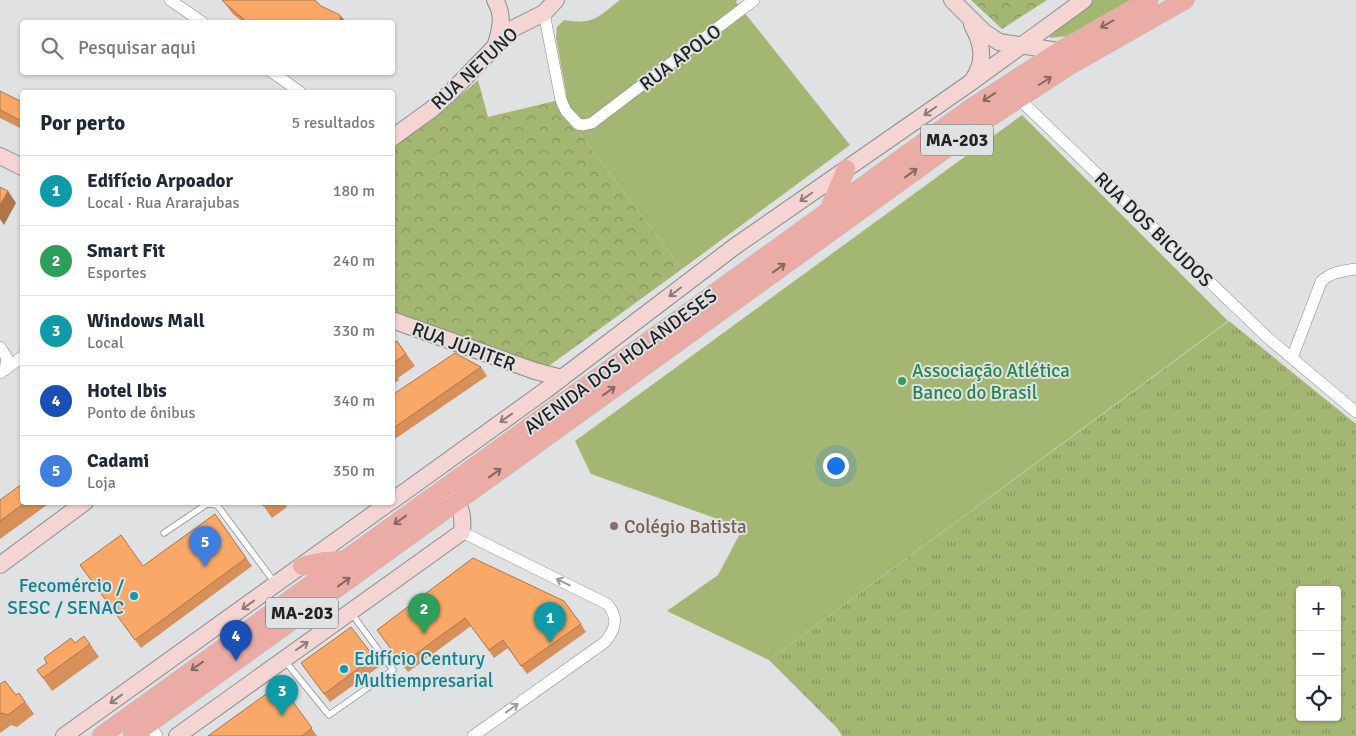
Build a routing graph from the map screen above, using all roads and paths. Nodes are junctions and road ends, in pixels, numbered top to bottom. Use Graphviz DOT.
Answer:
graph roads {
  1 [pos="170,0"];
  2 [pos="556,0"];
  3 [pos="754,0"];
  4 [pos="952,0"];
  5 [pos="1084,0"];
  6 [pos="1149,0"];
  7 [pos="1185,0"];
  8 [pos="496,1"];
  9 [pos="544,13"];
  10 [pos="966,14"];
  11 [pos="199,20"];
  12 [pos="528,20"];
  13 [pos="495,46"];
  14 [pos="1022,46"];
  15 [pos="1059,51"];
  16 [pos="276,75"];
  17 [pos="970,83"];
  18 [pos="297,90"];
  19 [pos="1018,98"];
  20 [pos="395,136"];
  21 [pos="0,156"];
  22 [pos="20,166"];
  23 [pos="846,169"];
  24 [pos="828,212"];
  25 [pos="1356,268"];
  26 [pos="395,321"];
  27 [pos="0,346"];
  28 [pos="20,355"];
  29 [pos="20,358"];
  30 [pos="1292,358"];
  31 [pos="535,371"];
  32 [pos="2,372"];
  33 [pos="562,378"];
  34 [pos="546,390"];
  35 [pos="553,410"];
  36 [pos="1356,412"];
  37 [pos="569,420"];
  38 [pos="440,492"];
  39 [pos="395,499"];
  40 [pos="456,502"];
  41 [pos="81,505"];
  42 [pos="205,505"];
  43 [pos="217,505"];
  44 [pos="387,505"];
  45 [pos="462,532"];
  46 [pos="164,533"];
  47 [pos="346,560"];
  48 [pos="0,565"];
  49 [pos="302,566"];
  50 [pos="276,585"];
  51 [pos="351,612"];
  52 [pos="284,659"];
  53 [pos="153,730"];
  54 [pos="64,736"];
  55 [pos="100,736"];
  56 [pos="132,736"];
  57 [pos="177,736"];
  58 [pos="473,736"];
  1 -- 11 [label="street"];
  2 -- 9 [label="main road, RUA NETUNO"];
  3 -- 9 [label="street, RUA APOLO"];
  4 -- 10 [label="main road"];
  5 -- 14 [label="main road, AVENIDA DOS HOLANDESES"];
  6 -- 15 [label="main road, AVENIDA DOS HOLANDESES / MA-203, one-way"];
  19 -- 7 [label="main road, AVENIDA DOS HOLANDESES / MA-203, one-way"];
  8 -- 12 [label="main road"];
  8 -- 13 [label="main road"];
  9 -- 12 [label="main road, RUA NETUNO"];
  10 -- 14 [label="main road"];
  10 -- 17 [label="main road"];
  12 -- 13 [label="main road, RUA NETUNO"];
  13 -- 20 [label="main road, RUA NETUNO"];
  14 -- 15 [label="main road"];
  14 -- 17 [label="main road, AVENIDA DOS HOLANDESES"];
  15 -- 24 [label="main road, AVENIDA DOS HOLANDESES / MA-203, one-way"];
  16 -- 18 [label="street"];
  17 -- 23 [label="main road, AVENIDA DOS HOLANDESES, one-way"];
  19 -- 30 [label="street, RUA DOS BICUDOS"];
  37 -- 19 [label="main road, AVENIDA DOS HOLANDESES / MA-203, one-way"];
  21 -- 22 [label="main road"];
  23 -- 24 [label="main road"];
  23 -- 33 [label="main road, AVENIDA DOS HOLANDESES, one-way"];
  24 -- 35 [label="main road, AVENIDA DOS HOLANDESES / MA-203"];
  25 -- 30 [label="street"];
  26 -- 31 [label="main road, RUA JÚPITER"];
  27 -- 28 [label="street"];
  27 -- 32 [label="street"];
  29 -- 32 [label="street"];
  30 -- 36 [label="street, RUA DOS BICUDOS"];
  31 -- 33 [label="main road, RUA JÚPITER"];
  31 -- 34 [label="main road, RUA JÚPITER"];
  33 -- 34 [label="main road, AVENIDA DOS HOLANDESES"];
  34 -- 35 [label="main road, RUA JÚPITER"];
  34 -- 39 [label="main road, AVENIDA DOS HOLANDESES, one-way"];
  35 -- 37 [label="main road"];
  35 -- 38 [label="main road, AVENIDA DOS HOLANDESES / MA-203"];
  40 -- 37 [label="main road, AVENIDA DOS HOLANDESES / MA-203, one-way"];
  38 -- 40 [label="main road"];
  38 -- 47 [label="main road, AVENIDA DOS HOLANDESES / MA-203, one-way"];
  40 -- 45 [label="main road"];
  53 -- 40 [label="main road, AVENIDA DOS HOLANDESES / MA-203, one-way"];
  41 -- 48 [label="main road"];
  42 -- 46 [label="lane"];
  43 -- 50 [label="lane"];
  44 -- 49 [label="main road, AVENIDA DOS HOLANDESES"];
  45 -- 51 [label="main road"];
  58 -- 45 [label="street, one-way"];
  47 -- 49 [label="main road"];
  47 -- 55 [label="main road, AVENIDA DOS HOLANDESES / MA-203, one-way"];
  49 -- 50 [label="main road, AVENIDA DOS HOLANDESES"];
  50 -- 54 [label="main road, AVENIDA DOS HOLANDESES, one-way"];
  52 -- 51 [label="main road, one-way"];
  51 -- 52 [label="lane"];
  52 -- 57 [label="main road"];
  53 -- 56 [label="main road, AVENIDA DOS HOLANDESES / MA-203"];
}
